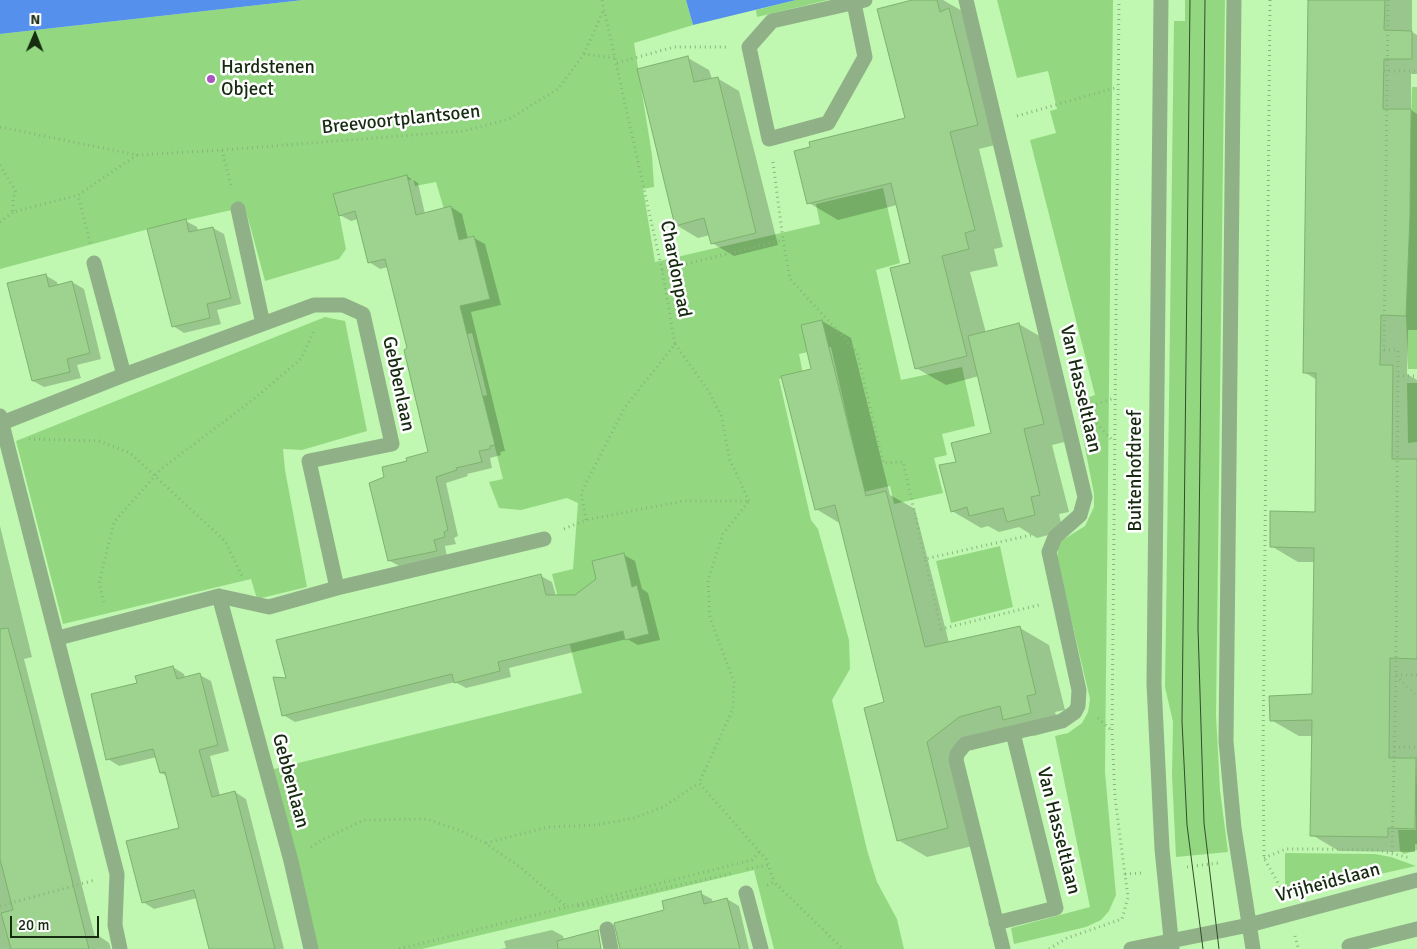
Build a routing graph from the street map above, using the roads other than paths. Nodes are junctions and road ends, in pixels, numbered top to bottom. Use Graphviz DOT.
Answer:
graph roads {
  1 [pos="966,0"];
  2 [pos="1161,0"];
  3 [pos="1234,0"];
  4 [pos="859,1"];
  5 [pos="238,209"];
  6 [pos="94,263"];
  7 [pos="263,324"];
  8 [pos="124,375"];
  9 [pos="3,426"];
  10 [pos="544,539"];
  11 [pos="337,588"];
  12 [pos="219,596"];
  13 [pos="58,638"];
  14 [pos="1013,733"];
  15 [pos="1417,880"];
  16 [pos="746,894"];
  17 [pos="996,923"];
  18 [pos="1249,925"];
  19 [pos="606,929"];
  20 [pos="1417,929"];
  21 [pos="1171,945"];
  22 [pos="1350,948"];
  23 [pos="120,949"];
  24 [pos="311,949"];
  25 [pos="611,949"];
  26 [pos="761,949"];
  27 [pos="1003,949"];
  28 [pos="1131,949"];
  29 [pos="1254,949"];
  1 -- 14 [label="street, Van Hasseltlaan"];
  2 -- 21 [label="street, Buitenhofdreef"];
  3 -- 18 [label="street"];
  4 -- 4 [label="street"];
  5 -- 7 [label="street"];
  6 -- 8 [label="street"];
  7 -- 8 [label="street, Gebbenlaan"];
  7 -- 11 [label="street, Gebbenlaan"];
  8 -- 9 [label="street, Gebbenlaan"];
  9 -- 13 [label="street"];
  10 -- 11 [label="street"];
  11 -- 12 [label="street"];
  12 -- 13 [label="street"];
  12 -- 24 [label="street, Gebbenlaan"];
  13 -- 23 [label="street"];
  14 -- 17 [label="street, Van Hasseltlaan"];
  14 -- 17 [label="street, Van Hasseltlaan"];
  15 -- 18 [label="street, Vrijheidslaan"];
  16 -- 26 [label="street"];
  17 -- 27 [label="street, Van Hasseltlaan"];
  18 -- 21 [label="street"];
  18 -- 29 [label="street"];
  19 -- 25 [label="street"];
  20 -- 22 [label="street"];
  21 -- 28 [label="street"];
}
